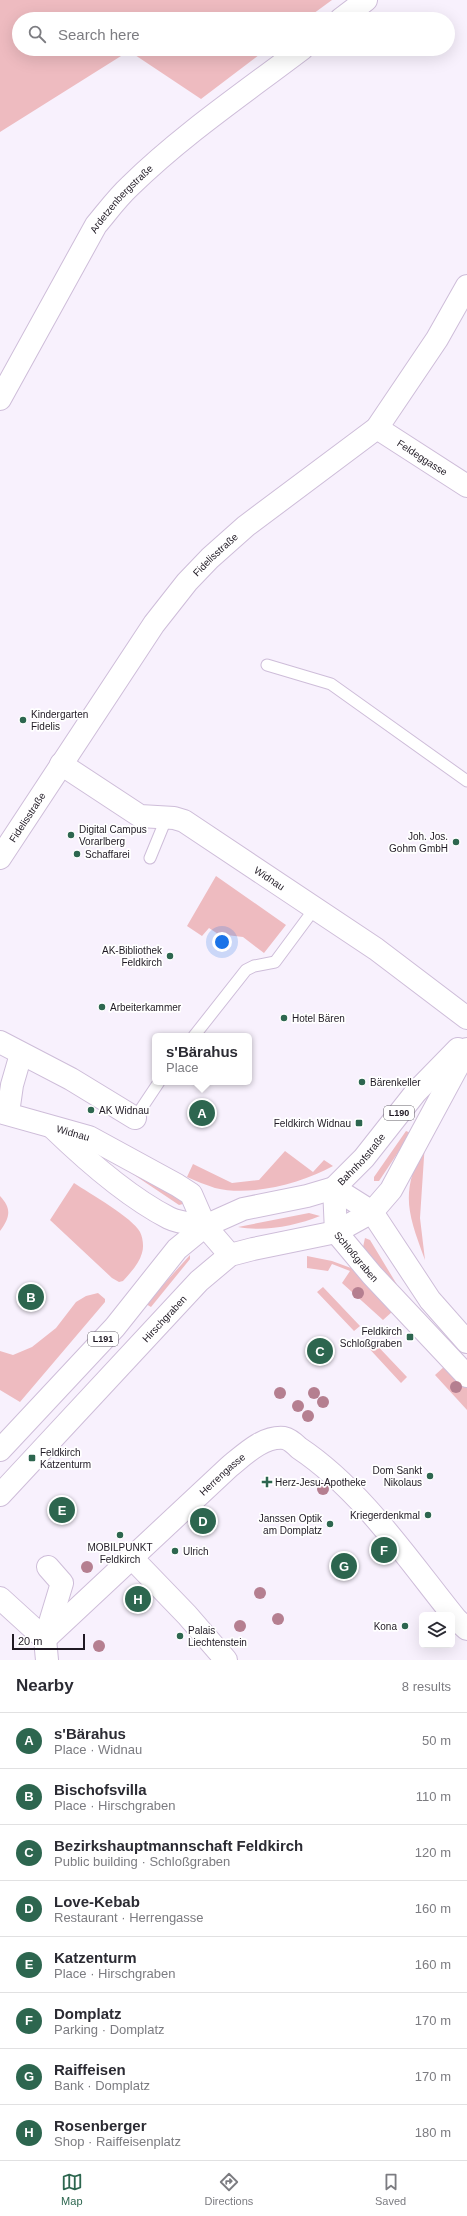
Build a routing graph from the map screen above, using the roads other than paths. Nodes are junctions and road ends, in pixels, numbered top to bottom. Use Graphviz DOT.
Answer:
graph roads {
  1 [pos="366,0"];
  2 [pos="350,12"];
  3 [pos="293,56"];
  4 [pos="467,286"];
  5 [pos="0,399"];
  6 [pos="377,428"];
  7 [pos="467,486"];
  8 [pos="267,665"];
  9 [pos="60,764"];
  10 [pos="467,781"];
  11 [pos="166,819"];
  12 [pos="0,858"];
  13 [pos="150,858"];
  14 [pos="315,908"];
  15 [pos="467,1018"];
  16 [pos="196,1033"];
  17 [pos="467,1040"];
  18 [pos="0,1042"];
  19 [pos="467,1049"];
  20 [pos="21,1054"];
  21 [pos="157,1085"];
  22 [pos="4,1113"];
  23 [pos="135,1118"];
  24 [pos="49,1124"];
  25 [pos="334,1188"];
  26 [pos="372,1212"];
  27 [pos="205,1226"];
  28 [pos="336,1232"];
  29 [pos="230,1255"];
  30 [pos="467,1342"];
  31 [pos="467,1376"];
  32 [pos="0,1450"];
  33 [pos="0,1495"];
  34 [pos="131,1557"];
  35 [pos="48,1567"];
  36 [pos="0,1598"];
  37 [pos="467,1629"];
  38 [pos="45,1638"];
  39 [pos="46,1660"];
  40 [pos="226,1660"];
  1 -- 2 [label="street"];
  3 -- 5 [label="street, Ardetzenbergstraße"];
  4 -- 6 [label="street, Fidelisstraße"];
  6 -- 7 [label="street, Feldeggasse"];
  6 -- 9 [label="street, Fidelisstraße"];
  8 -- 10 [label="lane"];
  9 -- 11 [label="street, Widnau"];
  9 -- 12 [label="street, Fidelisstraße"];
  11 -- 13 [label="lane"];
  11 -- 14 [label="street, Widnau"];
  14 -- 15 [label="street, Widnau"];
  14 -- 16 [label="lane"];
  17 -- 25 [label="street, Bahnhofstraße / L190"];
  18 -- 20 [label="street"];
  19 -- 26 [label="street, L190"];
  20 -- 22 [label="street, Widnau"];
  20 -- 23 [label="street"];
  21 -- 23 [label="lane"];
  22 -- 24 [label="street, Widnau"];
  24 -- 27 [label="street, Widnau"];
  24 -- 27 [label="street, Widnau"];
  25 -- 26 [label="street"];
  25 -- 27 [label="street, L191"];
  25 -- 28 [label="street, Schloßgraben"];
  26 -- 28 [label="street, Hirschgraben"];
  26 -- 30 [label="street"];
  27 -- 29 [label="street, Widnau"];
  27 -- 32 [label="street, L191"];
  28 -- 29 [label="street, Hirschgraben"];
  28 -- 31 [label="street, Schloßgraben"];
  29 -- 33 [label="street, Hirschgraben"];
  34 -- 37 [label="street, Herrengasse"];
  34 -- 38 [label="street, Herrengasse"];
  34 -- 40 [label="street"];
  35 -- 38 [label="street"];
  36 -- 38 [label="street"];
  38 -- 39 [label="street"];
}
